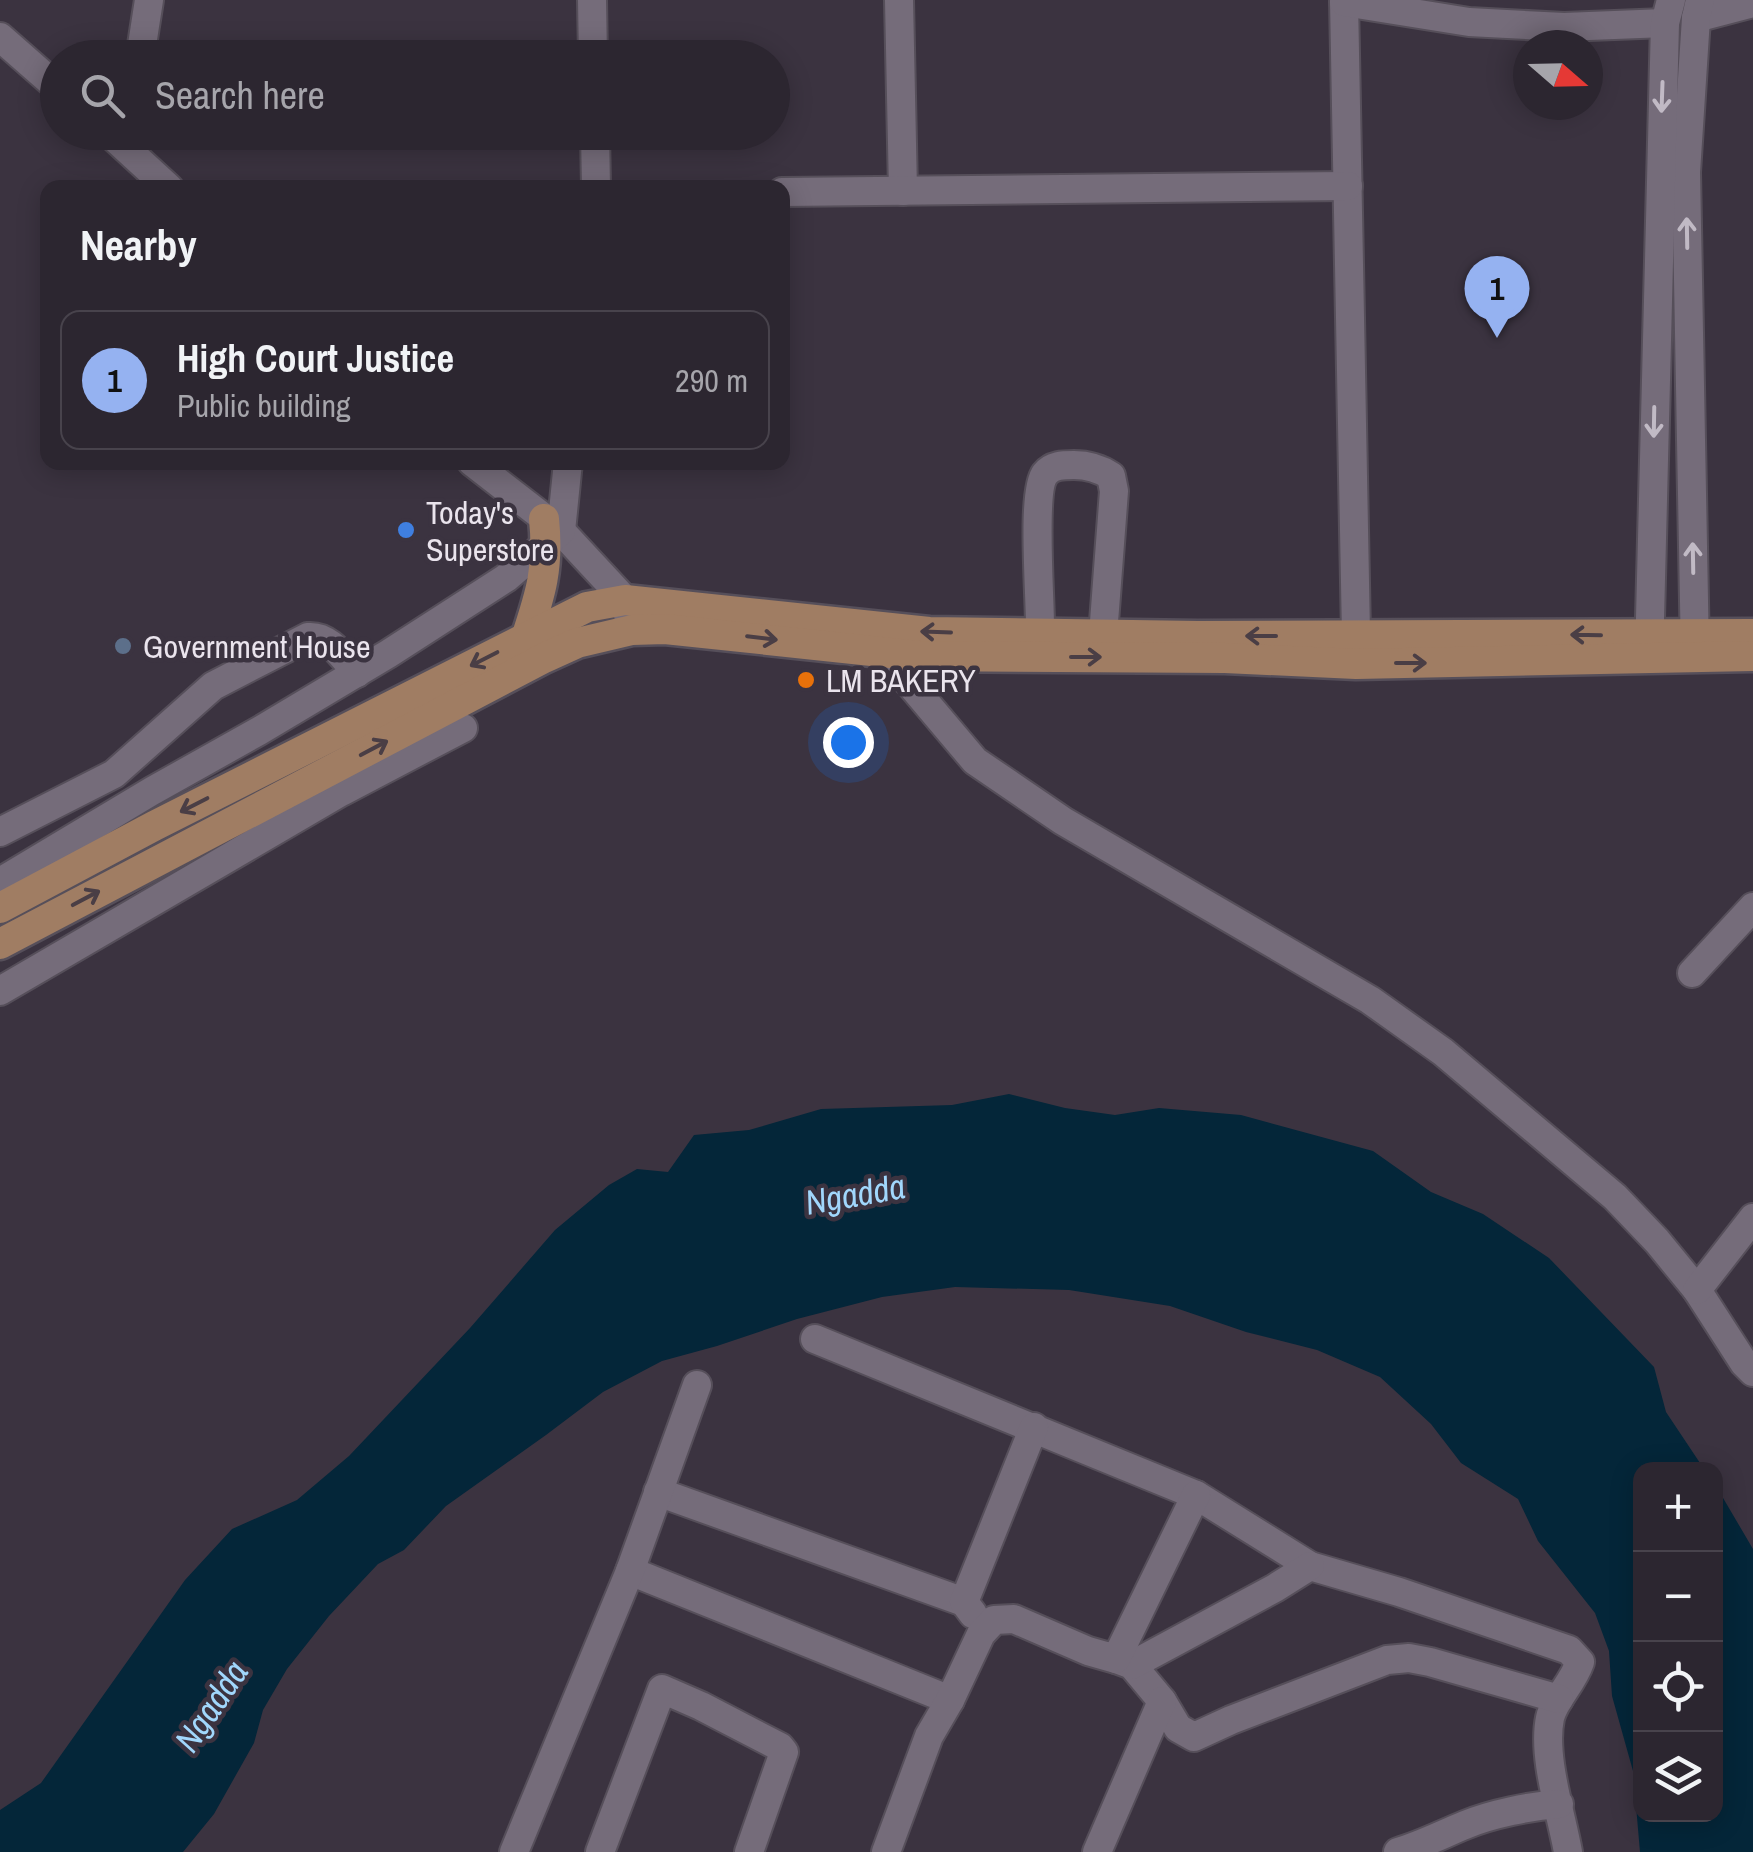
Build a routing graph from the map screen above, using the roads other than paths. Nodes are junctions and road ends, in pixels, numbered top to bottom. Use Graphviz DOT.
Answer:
graph roads {
  1 [pos="149,0"];
  2 [pos="592,0"];
  3 [pos="899,0"];
  4 [pos="1344,1"];
  5 [pos="1753,4"];
  6 [pos="1698,9"];
  7 [pos="1668,11"];
  8 [pos="0,37"];
  9 [pos="143,40"];
  10 [pos="593,40"];
  11 [pos="40,72"];
  12 [pos="133,150"];
  13 [pos="595,150"];
  14 [pos="161,180"];
  15 [pos="596,180"];
  16 [pos="1348,186"];
  17 [pos="903,191"];
  18 [pos="790,192"];
  19 [pos="481,470"];
  20 [pos="566,470"];
  21 [pos="551,532"];
  22 [pos="629,615"];
  23 [pos="1040,633"];
  24 [pos="1103,634"];
  25 [pos="1753,634"];
  26 [pos="1356,635"];
  27 [pos="526,638"];
  28 [pos="1694,645"];
  29 [pos="1649,647"];
  30 [pos="884,652"];
  31 [pos="1753,656"];
  32 [pos="357,673"];
  33 [pos="463,728"];
  34 [pos="0,832"];
  35 [pos="0,882"];
  36 [pos="1753,907"];
  37 [pos="0,908"];
  38 [pos="0,944"];
  39 [pos="1692,973"];
  40 [pos="0,991"];
  41 [pos="1753,1218"];
  42 [pos="1697,1290"];
  43 [pos="815,1339"];
  44 [pos="1753,1372"];
  45 [pos="696,1385"];
  46 [pos="1034,1427"];
  47 [pos="658,1492"];
  48 [pos="1196,1495"];
  49 [pos="1310,1566"];
  50 [pos="630,1571"];
  51 [pos="964,1602"];
  52 [pos="981,1634"];
  53 [pos="1124,1662"];
  54 [pos="1559,1699"];
  55 [pos="950,1700"];
  56 [pos="1162,1701"];
  57 [pos="1559,1804"];
  58 [pos="514,1852"];
  59 [pos="600,1852"];
  60 [pos="749,1852"];
  61 [pos="886,1852"];
  62 [pos="1097,1852"];
  63 [pos="1398,1852"];
  64 [pos="1568,1852"];
  1 -- 9 [label="street"];
  2 -- 10 [label="street"];
  3 -- 17 [label="street"];
  4 -- 7 [label="street"];
  4 -- 16 [label="street"];
  5 -- 6 [label="street"];
  28 -- 6 [label="street, one-way"];
  7 -- 29 [label="street, one-way"];
  8 -- 11 [label="street"];
  12 -- 14 [label="street"];
  13 -- 15 [label="street"];
  16 -- 17 [label="street"];
  16 -- 26 [label="street"];
  17 -- 18 [label="street"];
  19 -- 21 [label="street"];
  20 -- 21 [label="street"];
  21 -- 22 [label="street"];
  21 -- 27 [label="main road"];
  21 -- 32 [label="street"];
  23 -- 22 [label="main road, one-way"];
  22 -- 27 [label="main road"];
  22 -- 30 [label="main road, one-way"];
  38 -- 22 [label="main road, one-way"];
  23 -- 24 [label="main road"];
  23 -- 24 [label="street"];
  26 -- 24 [label="main road, one-way"];
  25 -- 28 [label="main road"];
  29 -- 26 [label="main road, one-way"];
  27 -- 37 [label="main road, one-way"];
  28 -- 29 [label="main road"];
  28 -- 31 [label="main road"];
  30 -- 29 [label="main road, one-way"];
  30 -- 42 [label="street"];
  32 -- 34 [label="street"];
  32 -- 35 [label="street"];
  33 -- 40 [label="street"];
  36 -- 39 [label="street"];
  41 -- 42 [label="street"];
  42 -- 44 [label="street"];
  43 -- 46 [label="street"];
  45 -- 47 [label="street"];
  46 -- 48 [label="street"];
  46 -- 51 [label="street"];
  47 -- 50 [label="street"];
  47 -- 51 [label="street"];
  48 -- 49 [label="street"];
  48 -- 53 [label="street"];
  49 -- 53 [label="street"];
  49 -- 54 [label="street"];
  50 -- 55 [label="street"];
  50 -- 58 [label="street"];
  51 -- 52 [label="street"];
  52 -- 53 [label="street"];
  52 -- 55 [label="street"];
  53 -- 56 [label="street"];
  54 -- 56 [label="street"];
  54 -- 57 [label="street"];
  55 -- 61 [label="street"];
  56 -- 62 [label="street"];
  57 -- 63 [label="street"];
  57 -- 64 [label="street"];
  59 -- 60 [label="street"];
}
